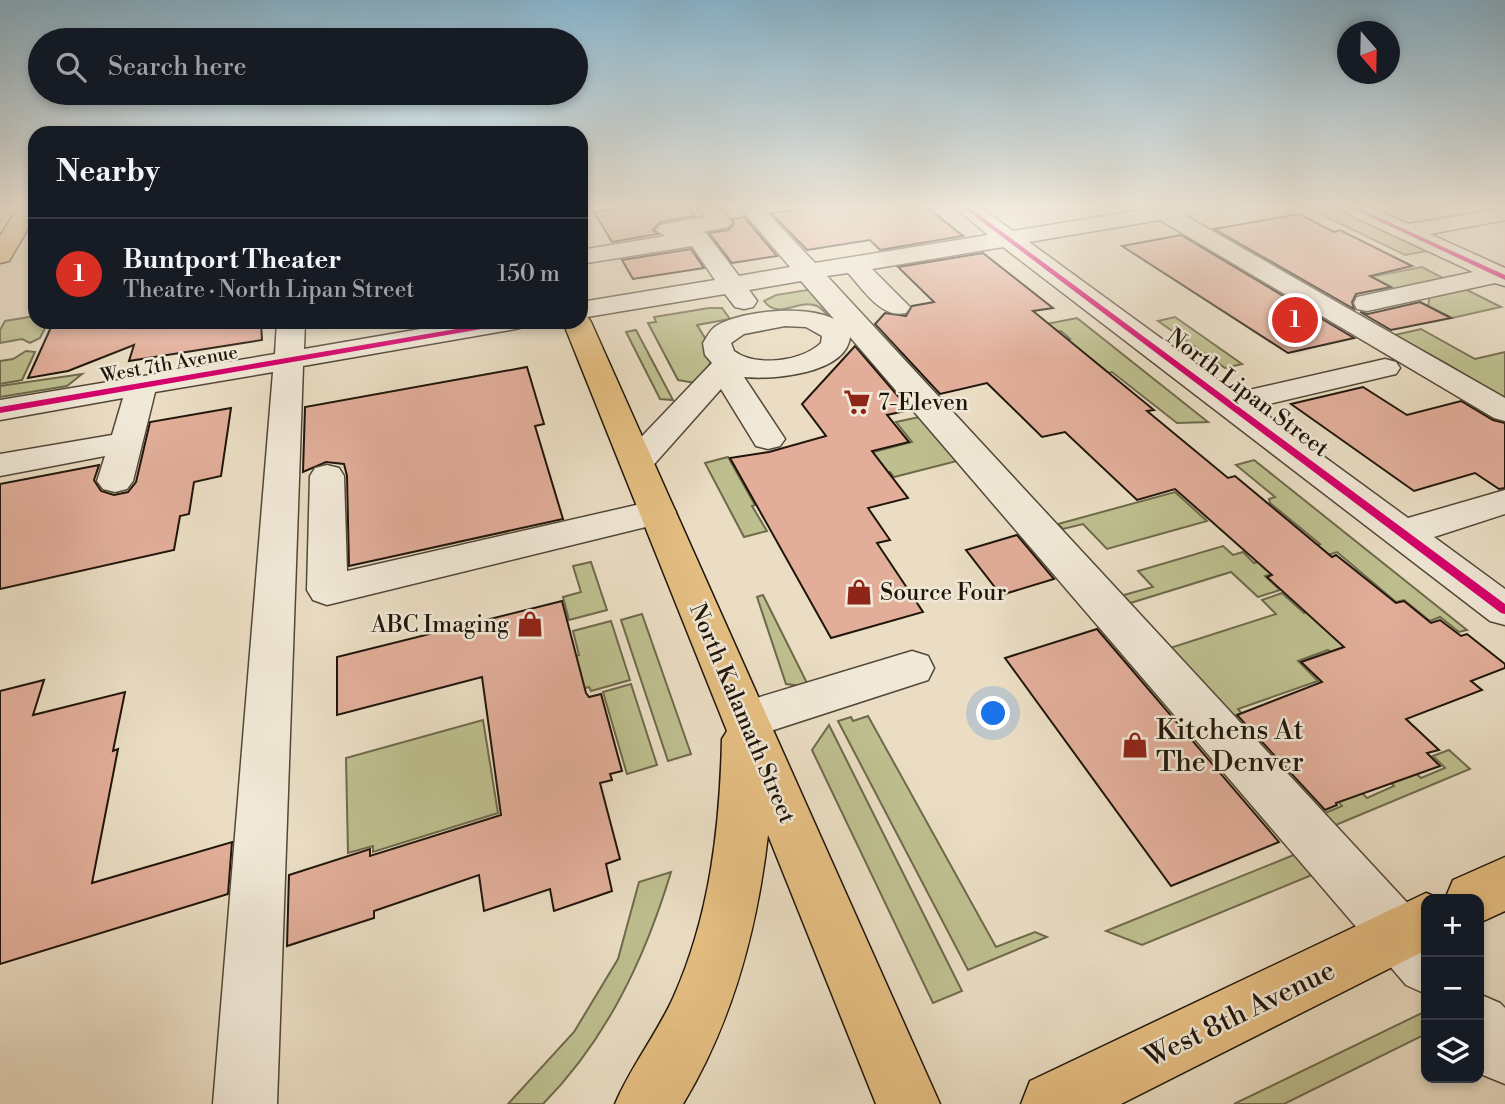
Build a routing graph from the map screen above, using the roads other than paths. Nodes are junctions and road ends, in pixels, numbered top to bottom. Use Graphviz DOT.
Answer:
graph roads {
  1 [pos="713,260"];
  2 [pos="797,260"];
  3 [pos="880,260"];
  4 [pos="1037,260"];
  5 [pos="1245,260"];
  6 [pos="1465,260"];
  7 [pos="853,264"];
  8 [pos="808,272"];
  9 [pos="1501,276"];
  10 [pos="732,285"];
  11 [pos="1367,303"];
  12 [pos="896,307"];
  13 [pos="588,309"];
  14 [pos="760,322"];
  15 [pos="290,329"];
  16 [pos="469,329"];
  17 [pos="580,329"];
  18 [pos="852,343"];
  19 [pos="288,360"];
  20 [pos="726,365"];
  21 [pos="1385,368"];
  22 [pos="142,385"];
  23 [pos="1230,404"];
  24 [pos="0,410"];
  25 [pos="1505,411"];
  26 [pos="768,439"];
  27 [pos="126,442"];
  28 [pos="637,462"];
  29 [pos="0,465"];
  30 [pos="327,475"];
  31 [pos="114,481"];
  32 [pos="1505,502"];
  33 [pos="658,512"];
  34 [pos="1403,533"];
  35 [pos="1505,610"];
  36 [pos="912,668"];
  37 [pos="746,720"];
  38 [pos="1505,883"];
  39 [pos="1482,894"];
  40 [pos="1417,940"];
  41 [pos="1484,1030"];
  42 [pos="1505,1053"];
  43 [pos="245,1104"];
  44 [pos="647,1104"];
  45 [pos="908,1104"];
  46 [pos="1053,1104"];
  1 -- 10 [label="street"];
  2 -- 8 [label="street"];
  3 -- 7 [label="street"];
  4 -- 23 [label="street, North Lipan Street"];
  5 -- 25 [label="street"];
  6 -- 9 [label="street"];
  7 -- 8 [label="street"];
  7 -- 12 [label="street"];
  8 -- 10 [label="street"];
  8 -- 18 [label="street"];
  9 -- 11 [label="street"];
  10 -- 13 [label="street"];
  10 -- 14 [label="street"];
  14 -- 18 [label="street"];
  14 -- 20 [label="street"];
  15 -- 19 [label="street"];
  16 -- 19 [label="street, West 7th Avenue"];
  17 -- 28 [label="main road, North Kalamath Street"];
  18 -- 20 [label="street"];
  18 -- 40 [label="street"];
  19 -- 22 [label="street, West 7th Avenue"];
  19 -- 43 [label="street"];
  20 -- 26 [label="street"];
  20 -- 28 [label="street"];
  21 -- 23 [label="street"];
  22 -- 24 [label="street, West 7th Avenue"];
  22 -- 27 [label="street"];
  23 -- 34 [label="street, North Lipan Street"];
  27 -- 29 [label="street"];
  27 -- 31 [label="street"];
  28 -- 33 [label="main road, North Kalamath Street"];
  30 -- 33 [label="street"];
  32 -- 34 [label="street"];
  33 -- 37 [label="main road, North Kalamath Street"];
  34 -- 35 [label="street, North Lipan Street"];
  36 -- 37 [label="street"];
  37 -- 44 [label="main road"];
  37 -- 45 [label="main road, North Kalamath Street"];
  38 -- 39 [label="main road"];
  40 -- 46 [label="main road, West 8th Avenue"];
  41 -- 42 [label="street"];
}
